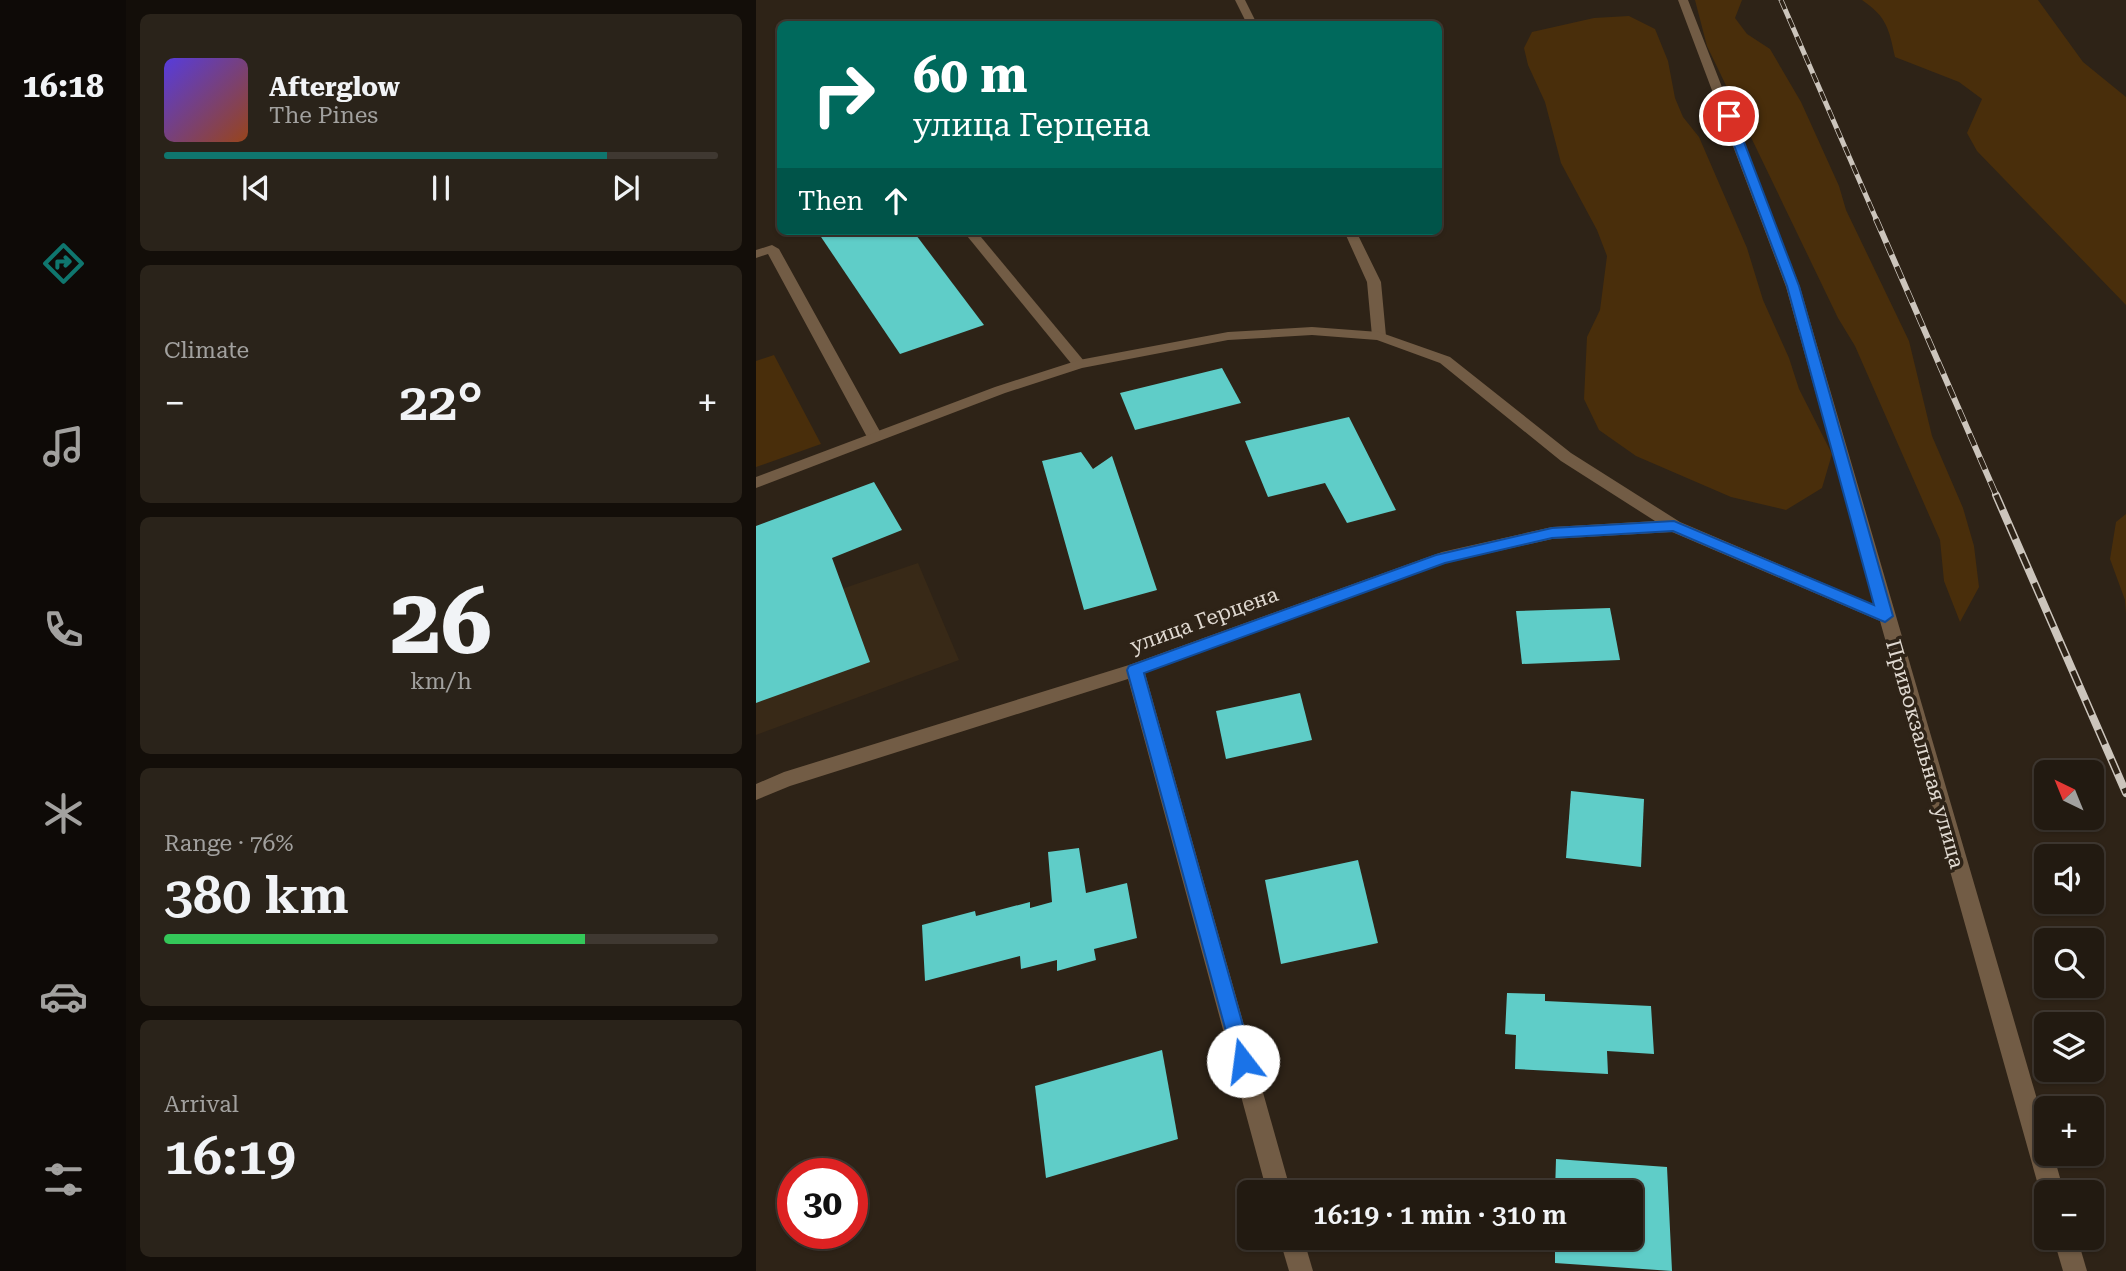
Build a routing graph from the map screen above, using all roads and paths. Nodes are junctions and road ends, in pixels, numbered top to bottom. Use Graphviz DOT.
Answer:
graph roads {
  1 [pos="1240,0"];
  2 [pos="1683,0"];
  3 [pos="1250,21"];
  4 [pos="972,235"];
  5 [pos="1352,235"];
  6 [pos="756,254"];
  7 [pos="1379,336"];
  8 [pos="1079,364"];
  9 [pos="875,437"];
  10 [pos="756,483"];
  11 [pos="1674,526"];
  12 [pos="1885,616"];
  13 [pos="1135,670"];
  14 [pos="756,792"];
  15 [pos="1276,1180"];
  16 [pos="2049,1180"];
  17 [pos="1295,1250"];
  18 [pos="2069,1250"];
  19 [pos="1301,1271"];
  20 [pos="2075,1271"];
  1 -- 3 [label="street"];
  2 -- 12 [label="street, Привокзальная улица"];
  4 -- 8 [label="street"];
  5 -- 7 [label="street"];
  6 -- 9 [label="street"];
  7 -- 8 [label="street"];
  7 -- 11 [label="street"];
  8 -- 9 [label="street"];
  9 -- 10 [label="street"];
  11 -- 12 [label="street"];
  11 -- 13 [label="street, улица Герцена"];
  12 -- 16 [label="street, Привокзальная улица"];
  13 -- 14 [label="street, улица Герцена"];
  13 -- 15 [label="street"];
  17 -- 19 [label="street"];
  18 -- 20 [label="street"];
}
